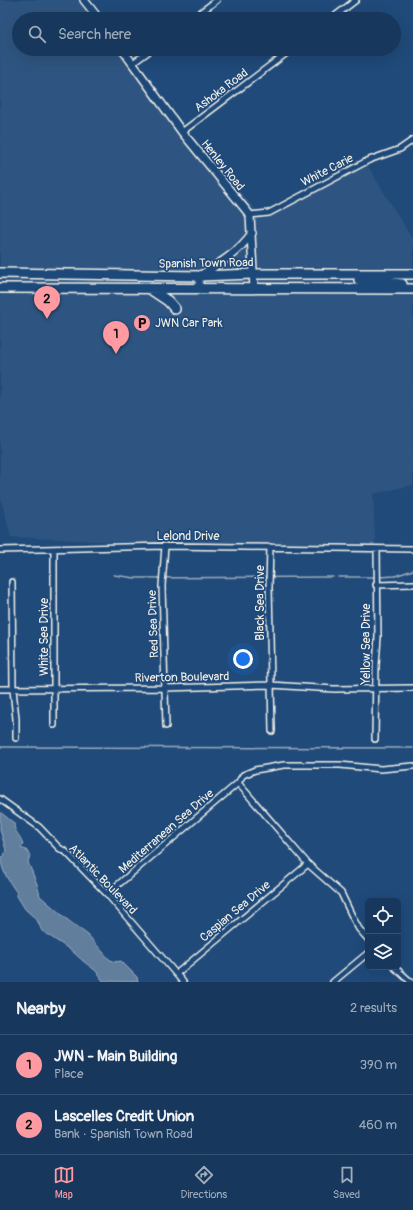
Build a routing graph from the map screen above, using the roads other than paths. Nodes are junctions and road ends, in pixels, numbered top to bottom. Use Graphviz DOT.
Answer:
graph roads {
  1 [pos="217,0"];
  2 [pos="356,0"];
  3 [pos="87,1"];
  4 [pos="94,12"];
  5 [pos="201,12"];
  6 [pos="340,12"];
  7 [pos="127,56"];
  8 [pos="143,56"];
  9 [pos="283,56"];
  10 [pos="133,64"];
  11 [pos="182,132"];
  12 [pos="413,140"];
  13 [pos="250,215"];
  14 [pos="252,234"];
  15 [pos="0,273"];
  16 [pos="254,274"];
  17 [pos="413,274"];
  18 [pos="353,275"];
  19 [pos="200,276"];
  20 [pos="413,284"];
  21 [pos="0,288"];
  22 [pos="148,288"];
  23 [pos="199,288"];
  24 [pos="254,288"];
  25 [pos="413,289"];
  26 [pos="175,309"];
  27 [pos="165,546"];
  28 [pos="270,547"];
  29 [pos="54,549"];
  30 [pos="377,549"];
  31 [pos="413,549"];
  32 [pos="0,550"];
  33 [pos="12,582"];
  34 [pos="413,584"];
  35 [pos="376,585"];
  36 [pos="271,685"];
  37 [pos="165,688"];
  38 [pos="413,688"];
  39 [pos="0,689"];
  40 [pos="13,689"];
  41 [pos="376,689"];
  42 [pos="54,690"];
  43 [pos="54,725"];
  44 [pos="166,726"];
  45 [pos="272,731"];
  46 [pos="16,738"];
  47 [pos="375,739"];
  48 [pos="413,766"];
  49 [pos="238,783"];
  50 [pos="0,799"];
  51 [pos="308,864"];
  52 [pos="107,894"];
  53 [pos="365,936"];
  54 [pos="365,955"];
  55 [pos="397,970"];
  56 [pos="176,974"];
  57 [pos="183,982"];
  58 [pos="333,982"];
  59 [pos="411,982"];
  1 -- 5 [label="street"];
  2 -- 6 [label="street"];
  3 -- 4 [label="street"];
  7 -- 10 [label="street, Henley Road"];
  8 -- 10 [label="street"];
  9 -- 11 [label="street, Ashoka Road"];
  10 -- 11 [label="street, Henley Road"];
  11 -- 13 [label="street, Henley Road"];
  12 -- 13 [label="street, White Carie"];
  13 -- 14 [label="street"];
  14 -- 16 [label="street"];
  14 -- 19 [label="street"];
  15 -- 19 [label="highway, Spanish Town Road"];
  16 -- 18 [label="highway, Spanish Town Road"];
  16 -- 19 [label="highway, Spanish Town Road"];
  16 -- 24 [label="street"];
  17 -- 18 [label="highway, Spanish Town Road"];
  18 -- 20 [label="highway"];
  19 -- 23 [label="street"];
  21 -- 22 [label="highway, Spanish Town Road"];
  22 -- 23 [label="highway, Spanish Town Road"];
  22 -- 26 [label="highway"];
  23 -- 24 [label="highway, Spanish Town Road"];
  24 -- 25 [label="highway, Spanish Town Road"];
  27 -- 28 [label="street, Lelond Drive"];
  27 -- 29 [label="street, Lelond Drive"];
  27 -- 37 [label="street, Red Sea Drive"];
  28 -- 30 [label="street, Lelond Drive"];
  28 -- 36 [label="street, Black Sea Drive"];
  29 -- 32 [label="street, Lelond Drive"];
  29 -- 42 [label="street, White Sea Drive"];
  30 -- 31 [label="street, Lelond Drive"];
  30 -- 35 [label="street, Yellow Sea Drive"];
  33 -- 40 [label="street"];
  34 -- 35 [label="street"];
  35 -- 41 [label="street, Yellow Sea Drive"];
  36 -- 37 [label="street, Riverton Boulevard"];
  36 -- 41 [label="street, Riverton Boulevard"];
  36 -- 45 [label="street, Black Sea Drive"];
  37 -- 42 [label="street, Riverton Boulevard"];
  37 -- 44 [label="street, Red Sea Drive"];
  38 -- 41 [label="street, Riverton Boulevard"];
  39 -- 40 [label="street, Riverton Boulevard"];
  40 -- 42 [label="street, Riverton Boulevard"];
  40 -- 46 [label="street"];
  41 -- 47 [label="street, Yellow Sea Drive"];
  42 -- 43 [label="street, White Sea Drive"];
  48 -- 49 [label="street, Mediterranean Sea Drive"];
  49 -- 51 [label="street"];
  49 -- 52 [label="street, Mediterranean Sea Drive"];
  50 -- 52 [label="street, Atlantic Boulevard"];
  51 -- 53 [label="street"];
  51 -- 56 [label="street, Caspian Sea Drive"];
  52 -- 56 [label="street, Atlantic Boulevard"];
  54 -- 58 [label="street"];
  55 -- 59 [label="street"];
  56 -- 57 [label="street, Atlantic Boulevard"];
}
